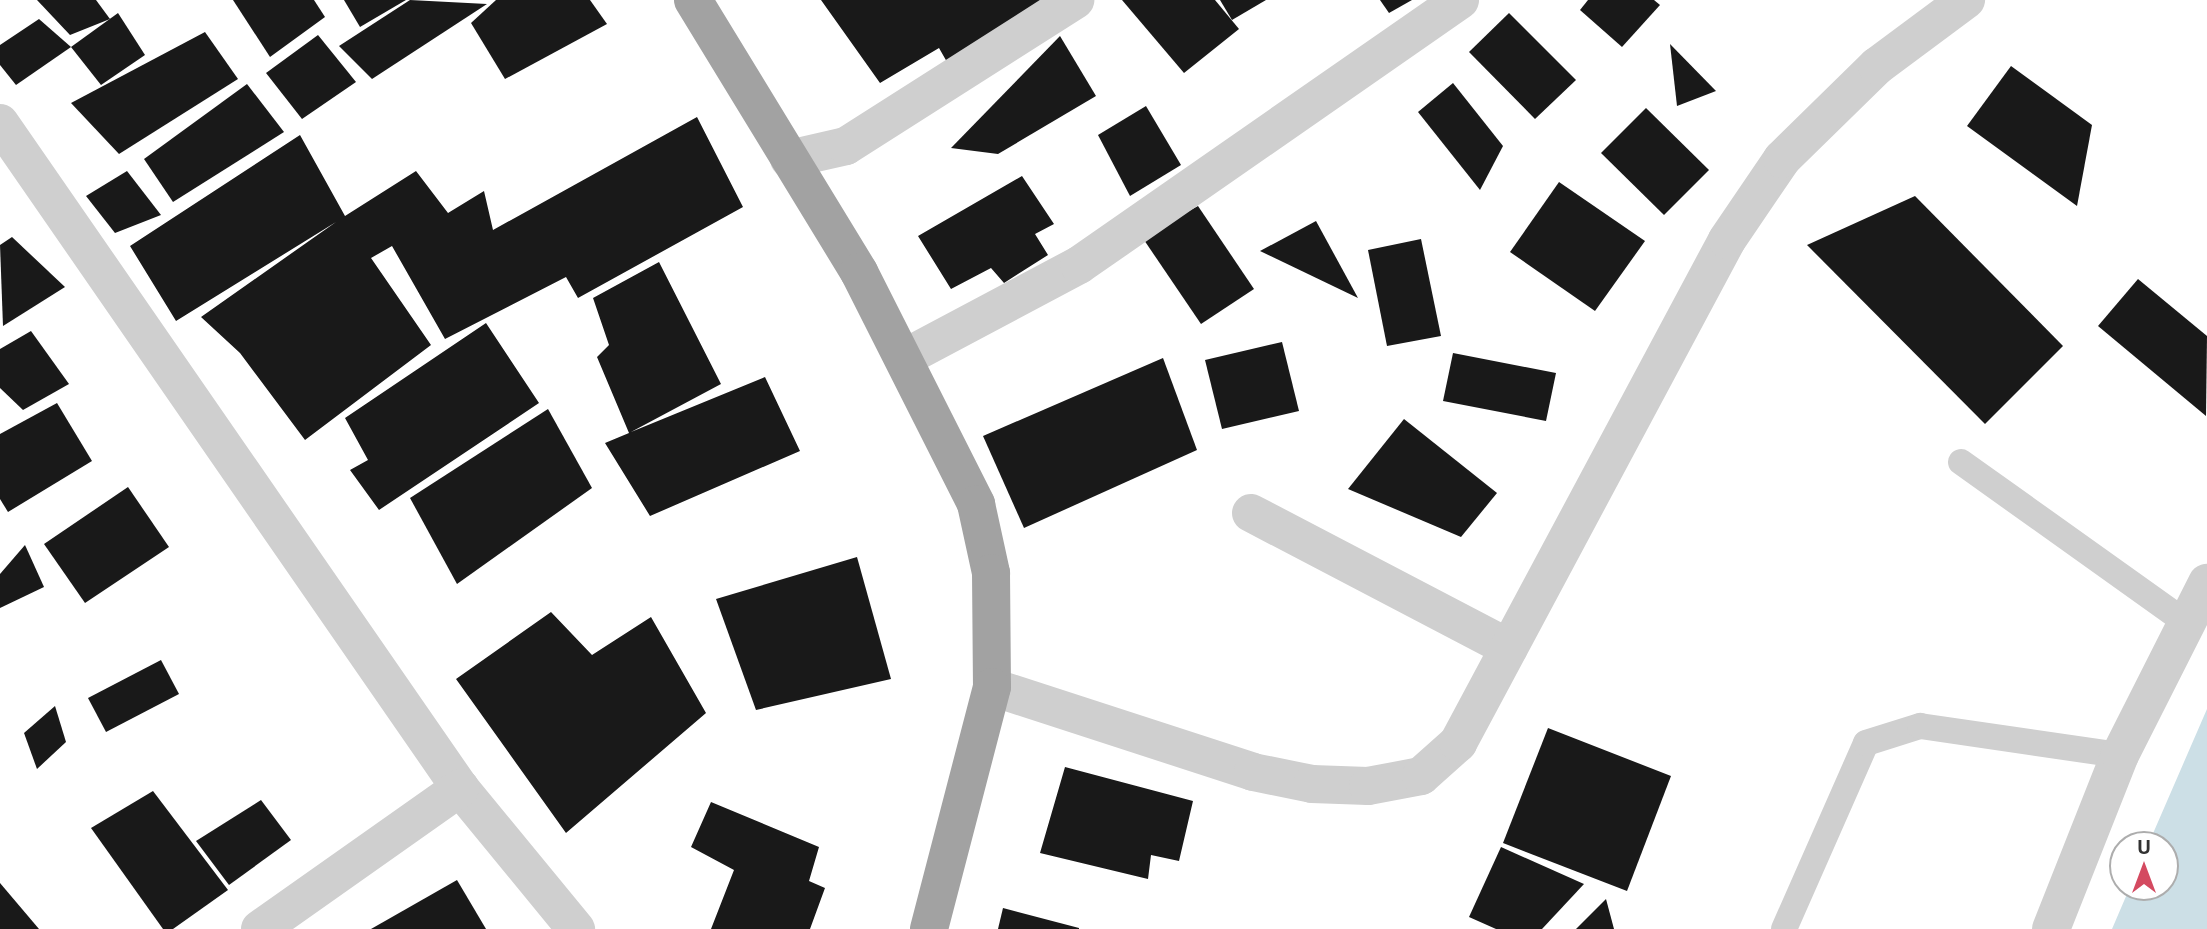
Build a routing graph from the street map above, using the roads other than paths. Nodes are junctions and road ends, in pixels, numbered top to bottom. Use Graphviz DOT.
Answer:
graph roads {
  1 [pos="693,0"];
  2 [pos="1075,0"];
  3 [pos="1460,0"];
  4 [pos="1966,0"];
  5 [pos="0,123"];
  6 [pos="789,159"];
  7 [pos="906,357"];
  8 [pos="1961,462"];
  9 [pos="1251,513"];
  10 [pos="2207,583"];
  11 [pos="2187,623"];
  12 [pos="1509,648"];
  13 [pos="992,687"];
  14 [pos="2120,755"];
  15 [pos="460,788"];
  16 [pos="260,929"];
  17 [pos="576,929"];
  18 [pos="929,929"];
  19 [pos="1784,929"];
  20 [pos="2051,929"];
  1 -- 6 [label="highway"];
  2 -- 6 [label="street"];
  3 -- 7 [label="street"];
  4 -- 12 [label="street"];
  5 -- 15 [label="street"];
  6 -- 7 [label="highway"];
  7 -- 13 [label="highway"];
  8 -- 11 [label="lane"];
  9 -- 12 [label="street"];
  10 -- 11 [label="street"];
  11 -- 14 [label="street"];
  12 -- 13 [label="street"];
  13 -- 18 [label="highway"];
  14 -- 19 [label="lane"];
  14 -- 20 [label="street"];
  15 -- 16 [label="street"];
  15 -- 17 [label="street"];
}
